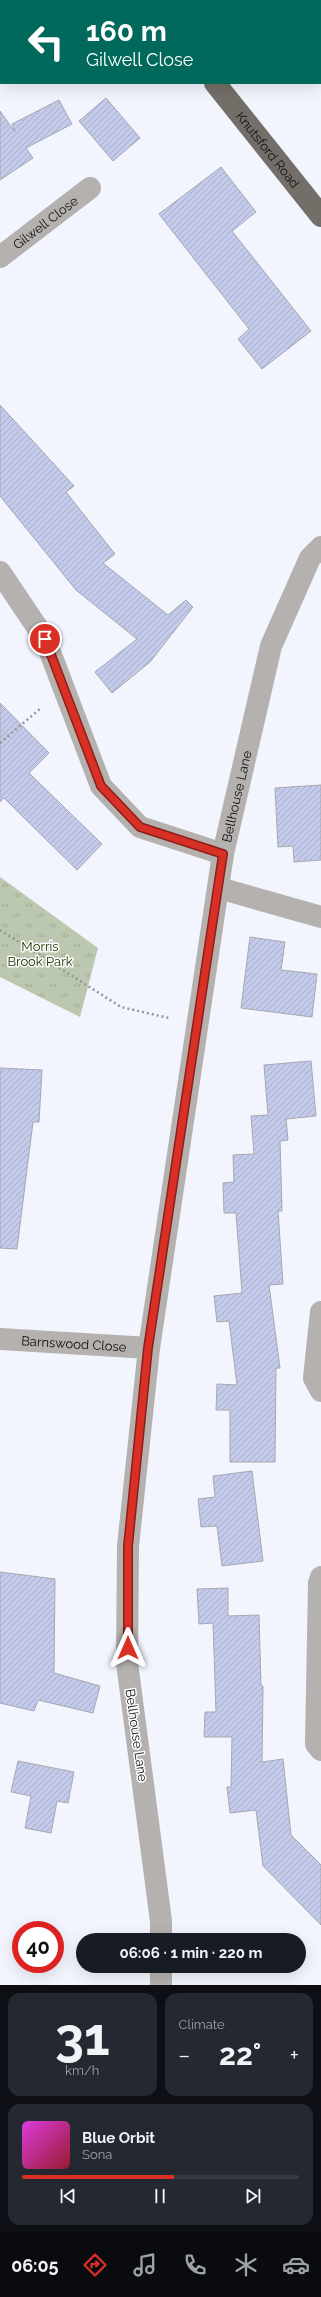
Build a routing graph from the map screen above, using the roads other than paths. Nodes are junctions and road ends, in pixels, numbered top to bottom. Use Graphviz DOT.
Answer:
graph roads {
  1 [pos="216,84"];
  2 [pos="90,188"];
  3 [pos="321,216"];
  4 [pos="0,257"];
  5 [pos="321,547"];
  6 [pos="0,572"];
  7 [pos="223,854"];
  8 [pos="219,888"];
  9 [pos="321,917"];
  10 [pos="321,1312"];
  11 [pos="0,1339"];
  12 [pos="148,1348"];
  13 [pos="321,1391"];
  14 [pos="321,1577"];
  15 [pos="321,1750"];
  16 [pos="161,1933"];
  17 [pos="161,1973"];
  18 [pos="161,1985"];
  1 -- 3 [label="highway, Knutsford Road"];
  2 -- 4 [label="street, Gilwell Close"];
  5 -- 7 [label="street, Bellhouse Lane"];
  6 -- 7 [label="street"];
  7 -- 8 [label="street, Bellhouse Lane"];
  8 -- 9 [label="street"];
  8 -- 12 [label="street, Bellhouse Lane"];
  10 -- 13 [label="street"];
  11 -- 12 [label="street, Barnswood Close"];
  12 -- 16 [label="street, Bellhouse Lane"];
  14 -- 15 [label="street"];
  17 -- 18 [label="street"];
}
